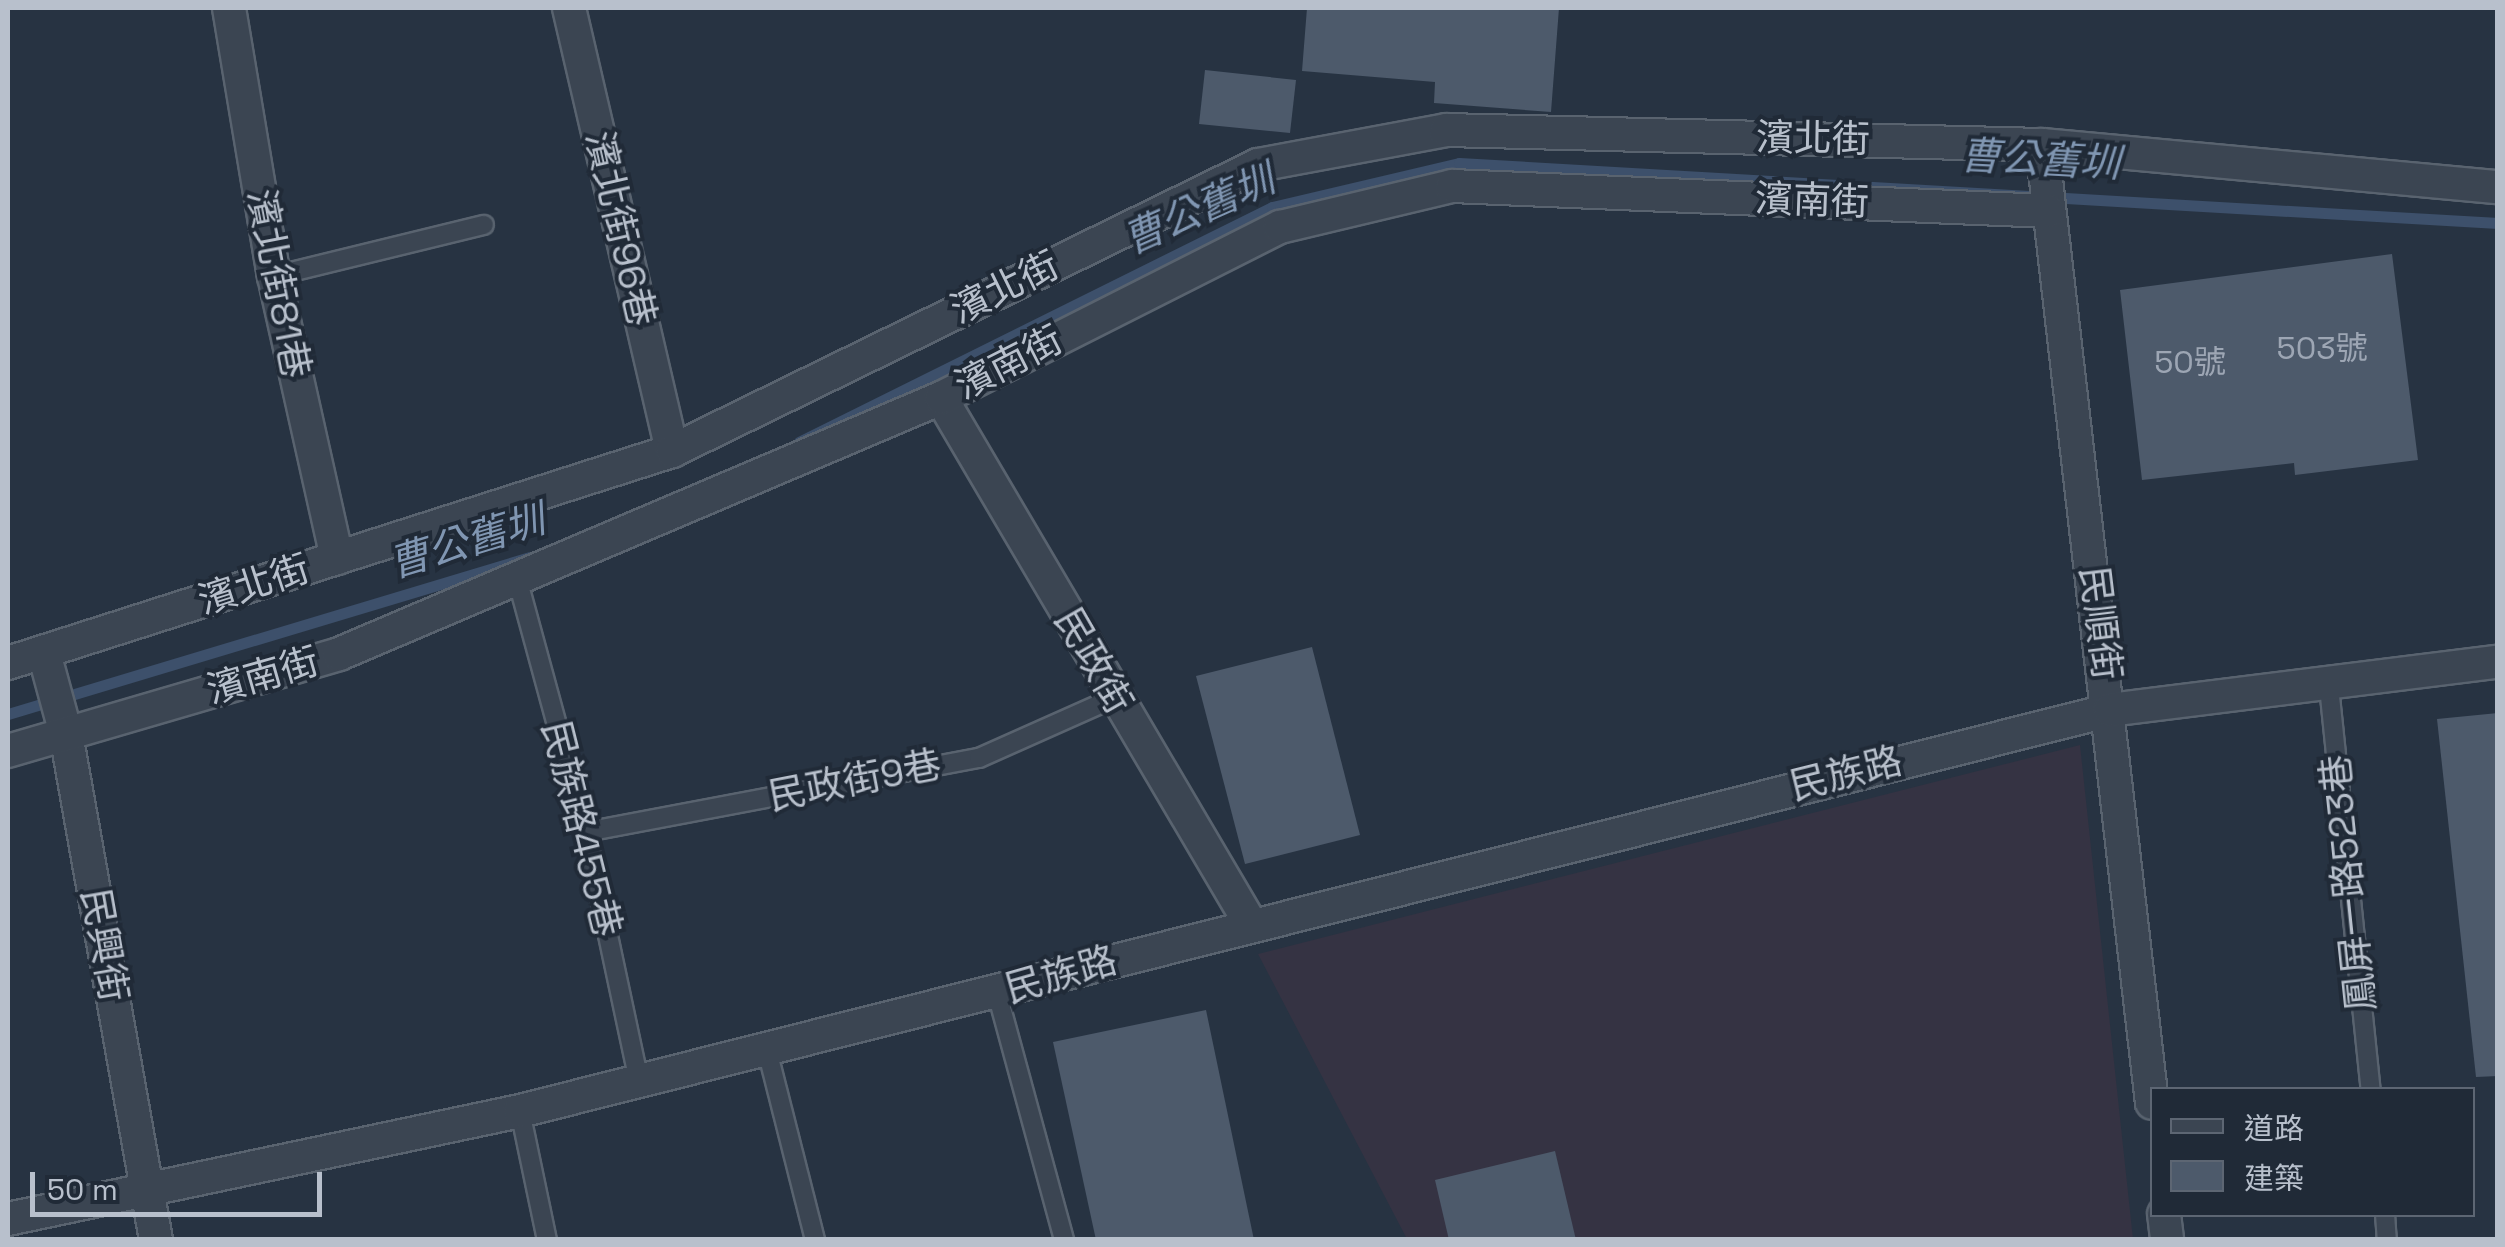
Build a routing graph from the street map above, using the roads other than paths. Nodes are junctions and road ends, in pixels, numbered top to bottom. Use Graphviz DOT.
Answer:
graph roads {
  1 [pos="229,8"];
  2 [pos="569,8"];
  3 [pos="2043,152"];
  4 [pos="2498,187"];
  5 [pos="2047,204"];
  6 [pos="484,225"];
  7 [pos="274,276"];
  8 [pos="941,398"];
  9 [pos="672,451"];
  10 [pos="337,558"];
  11 [pos="517,578"];
  12 [pos="46,662"];
  13 [pos="2498,662"];
  14 [pos="8,664"];
  15 [pos="2328,677"];
  16 [pos="1114,698"];
  17 [pos="2110,710"];
  18 [pos="63,721"];
  19 [pos="8,751"];
  20 [pos="586,832"];
  21 [pos="1249,921"];
  22 [pos="997,994"];
  23 [pos="767,1050"];
  24 [pos="638,1082"];
  25 [pos="2150,1087"];
  26 [pos="2372,1087"];
  27 [pos="520,1111"];
  28 [pos="147,1186"];
  29 [pos="8,1219"];
  30 [pos="156,1240"];
  31 [pos="547,1240"];
  32 [pos="814,1240"];
  33 [pos="1064,1240"];
  1 -- 7 [label="street, 濱北街81巷"];
  2 -- 9 [label="street, 濱北街96巷"];
  3 -- 4 [label="street, 濱北街"];
  3 -- 5 [label="street, 民順街"];
  3 -- 9 [label="street, 濱北街"];
  5 -- 8 [label="street, 濱南街"];
  5 -- 17 [label="street, 民順街"];
  6 -- 7 [label="lane"];
  7 -- 10 [label="street, 濱北街81巷"];
  8 -- 11 [label="street, 濱南街"];
  8 -- 16 [label="street, 民政街"];
  9 -- 10 [label="street, 濱北街"];
  10 -- 12 [label="street, 濱北街"];
  11 -- 18 [label="street, 濱南街"];
  11 -- 20 [label="lane, 民族路455巷"];
  12 -- 14 [label="street, 濱北街"];
  12 -- 18 [label="street, 民興街"];
  13 -- 15 [label="street, 民族路"];
  15 -- 17 [label="street, 民族路"];
  15 -- 26 [label="lane, 鳳屏一路523巷"];
  16 -- 20 [label="lane, 民政街9巷"];
  16 -- 21 [label="street, 民政街"];
  17 -- 21 [label="street, 民族路"];
  17 -- 25 [label="street, 民順街"];
  18 -- 19 [label="street, 濱南街"];
  18 -- 28 [label="street, 民興街"];
  20 -- 24 [label="lane, 民族路455巷"];
  21 -- 22 [label="street, 民族路"];
  22 -- 23 [label="street, 民族路"];
  22 -- 33 [label="lane"];
  23 -- 24 [label="street, 民族路"];
  23 -- 32 [label="lane"];
  24 -- 27 [label="street, 民族路"];
  27 -- 28 [label="street, 民族路"];
  27 -- 31 [label="lane"];
  28 -- 29 [label="street, 民族路"];
  28 -- 30 [label="street, 民興街"];
}
